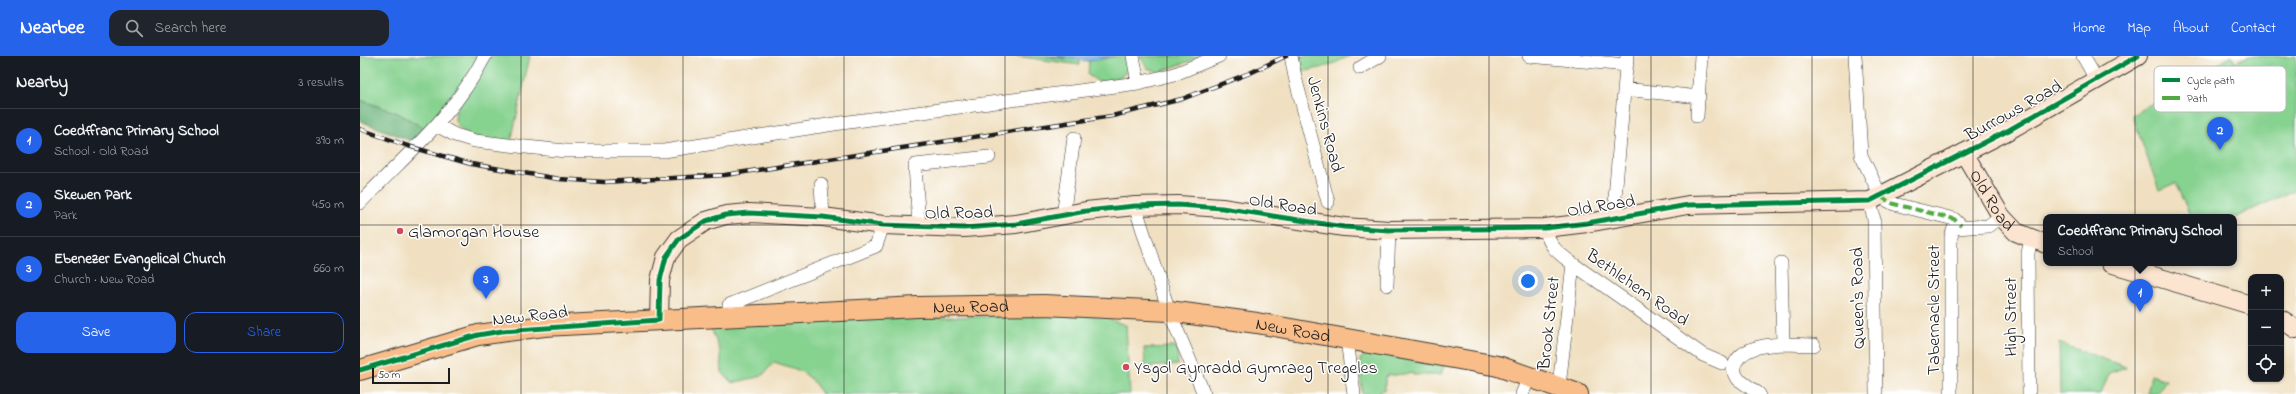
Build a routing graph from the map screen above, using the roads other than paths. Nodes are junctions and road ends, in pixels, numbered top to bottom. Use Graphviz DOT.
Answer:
graph roads {
  1 [pos="485,56"];
  2 [pos="1133,56"];
  3 [pos="1219,56"];
  4 [pos="1380,56"];
  5 [pos="1529,56"];
  6 [pos="1701,56"];
  7 [pos="1855,56"];
  8 [pos="2083,56"];
  9 [pos="2138,56"];
  10 [pos="1627,60"];
  11 [pos="1292,62"];
  12 [pos="1360,68"];
  13 [pos="2096,79"];
  14 [pos="1138,83"];
  15 [pos="1624,89"];
  16 [pos="1699,97"];
  17 [pos="1697,116"];
  18 [pos="438,126"];
  19 [pos="1074,138"];
  20 [pos="1964,153"];
  21 [pos="989,157"];
  22 [pos="821,184"];
  23 [pos="1876,199"];
  24 [pos="360,202"];
  25 [pos="1328,202"];
  26 [pos="1135,206"];
  27 [pos="1063,216"];
  28 [pos="2001,216"];
  29 [pos="823,217"];
  30 [pos="1620,217"];
  31 [pos="883,225"];
  32 [pos="1961,226"];
  33 [pos="918,227"];
  34 [pos="1545,228"];
  35 [pos="1389,230"];
  36 [pos="2039,242"];
  37 [pos="1781,263"];
  38 [pos="1573,264"];
  39 [pos="2120,266"];
  40 [pos="1387,286"];
  41 [pos="2248,304"];
  42 [pos="729,305"];
  43 [pos="1169,311"];
  44 [pos="659,320"];
  45 [pos="2284,321"];
  46 [pos="2296,329"];
  47 [pos="1347,339"];
  48 [pos="1784,344"];
  49 [pos="1814,344"];
  50 [pos="1722,364"];
  51 [pos="360,370"];
  52 [pos="1530,375"];
  53 [pos="1559,386"];
  54 [pos="1204,394"];
  55 [pos="1354,394"];
  56 [pos="1522,394"];
  57 [pos="1578,394"];
  58 [pos="1759,394"];
  59 [pos="1876,394"];
  60 [pos="1951,394"];
  61 [pos="2029,394"];
  1 -- 18 [label="street"];
  2 -- 14 [label="street"];
  3 -- 14 [label="street"];
  4 -- 12 [label="street"];
  5 -- 10 [label="street"];
  6 -- 16 [label="street"];
  7 -- 23 [label="street, Queen's Road"];
  8 -- 13 [label="street"];
  9 -- 13 [label="main road, Burrows Road"];
  10 -- 15 [label="street"];
  11 -- 25 [label="street, Jenkins Road"];
  13 -- 20 [label="main road, Burrows Road"];
  14 -- 18 [label="street"];
  15 -- 16 [label="street"];
  15 -- 30 [label="street"];
  16 -- 17 [label="street"];
  18 -- 24 [label="street"];
  19 -- 27 [label="street"];
  20 -- 23 [label="main road, Old Road"];
  20 -- 28 [label="main road, Old Road"];
  21 -- 33 [label="street"];
  22 -- 29 [label="street"];
  23 -- 30 [label="main road, Old Road"];
  23 -- 32 [label="street"];
  23 -- 59 [label="street, Queen's Road"];
  26 -- 27 [label="main road, Old Road"];
  26 -- 35 [label="main road, Old Road"];
  26 -- 43 [label="street"];
  27 -- 33 [label="main road, Old Road"];
  28 -- 32 [label="street, Tabernacle Street"];
  28 -- 36 [label="main road, Old Road"];
  29 -- 31 [label="main road, Old Road"];
  29 -- 44 [label="main road, Old Road"];
  30 -- 34 [label="main road, Old Road"];
  31 -- 33 [label="main road, Old Road"];
  31 -- 42 [label="street"];
  32 -- 60 [label="street, Tabernacle Street"];
  34 -- 35 [label="main road, Old Road"];
  34 -- 38 [label="street, Bethlehem Road"];
  35 -- 40 [label="street"];
  36 -- 61 [label="street, High Street"];
  37 -- 48 [label="street"];
  38 -- 50 [label="street, Bethlehem Road"];
  38 -- 53 [label="street, Brook Street"];
  39 -- 41 [label="main road"];
  43 -- 44 [label="main road, New Road"];
  43 -- 47 [label="main road, New Road"];
  43 -- 54 [label="street"];
  44 -- 51 [label="main road, New Road"];
  45 -- 46 [label="main road"];
  47 -- 52 [label="main road, New Road"];
  47 -- 55 [label="street"];
  48 -- 49 [label="street"];
  48 -- 58 [label="street"];
  52 -- 53 [label="main road, New Road"];
  52 -- 56 [label="street"];
  53 -- 57 [label="main road, New Road"];
}
